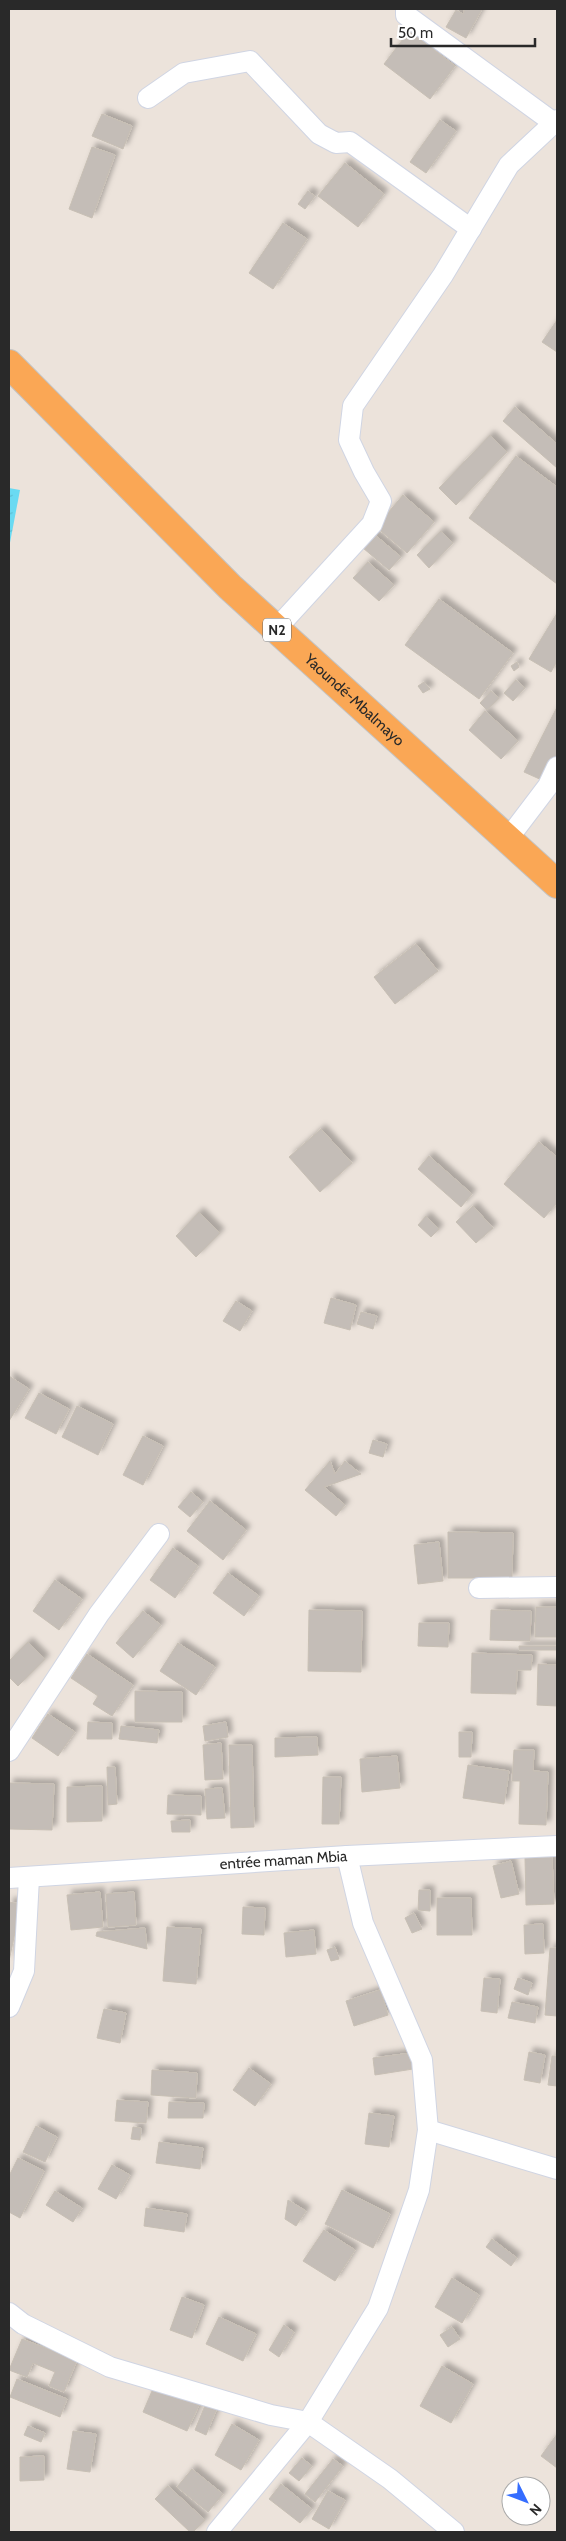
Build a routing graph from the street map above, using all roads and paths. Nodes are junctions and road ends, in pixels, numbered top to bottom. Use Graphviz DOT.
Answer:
graph roads {
  1 [pos="406,9"];
  2 [pos="148,98"];
  3 [pos="556,122"];
  4 [pos="471,229"];
  5 [pos="9,364"];
  6 [pos="276,629"];
  7 [pos="557,767"];
  8 [pos="507,840"];
  9 [pos="557,884"];
  10 [pos="159,1534"];
  11 [pos="557,1587"];
  12 [pos="479,1588"];
  13 [pos="9,1751"];
  14 [pos="557,1846"];
  15 [pos="347,1856"];
  16 [pos="9,1878"];
  17 [pos="29,1878"];
  18 [pos="9,2007"];
  19 [pos="428,2130"];
  20 [pos="557,2169"];
  21 [pos="9,2313"];
  22 [pos="308,2422"];
  23 [pos="217,2532"];
  24 [pos="454,2532"];
  1 -- 3 [label="street"];
  2 -- 4 [label="street"];
  3 -- 4 [label="street"];
  4 -- 6 [label="street"];
  5 -- 6 [label="highway, Yaoundé-Mbalmayo / N2"];
  6 -- 8 [label="highway, Yaoundé-Mbalmayo / N2"];
  7 -- 8 [label="street"];
  8 -- 9 [label="highway, Yaoundé-Mbalmayo / N2"];
  10 -- 13 [label="street"];
  11 -- 12 [label="street"];
  14 -- 15 [label="street, entrée maman Mbia"];
  15 -- 17 [label="street, entrée maman Mbia"];
  15 -- 19 [label="street"];
  16 -- 17 [label="street, entrée maman Mbia"];
  17 -- 18 [label="street"];
  19 -- 20 [label="street"];
  19 -- 22 [label="street"];
  21 -- 22 [label="street"];
  22 -- 23 [label="street"];
  22 -- 24 [label="street"];
}
